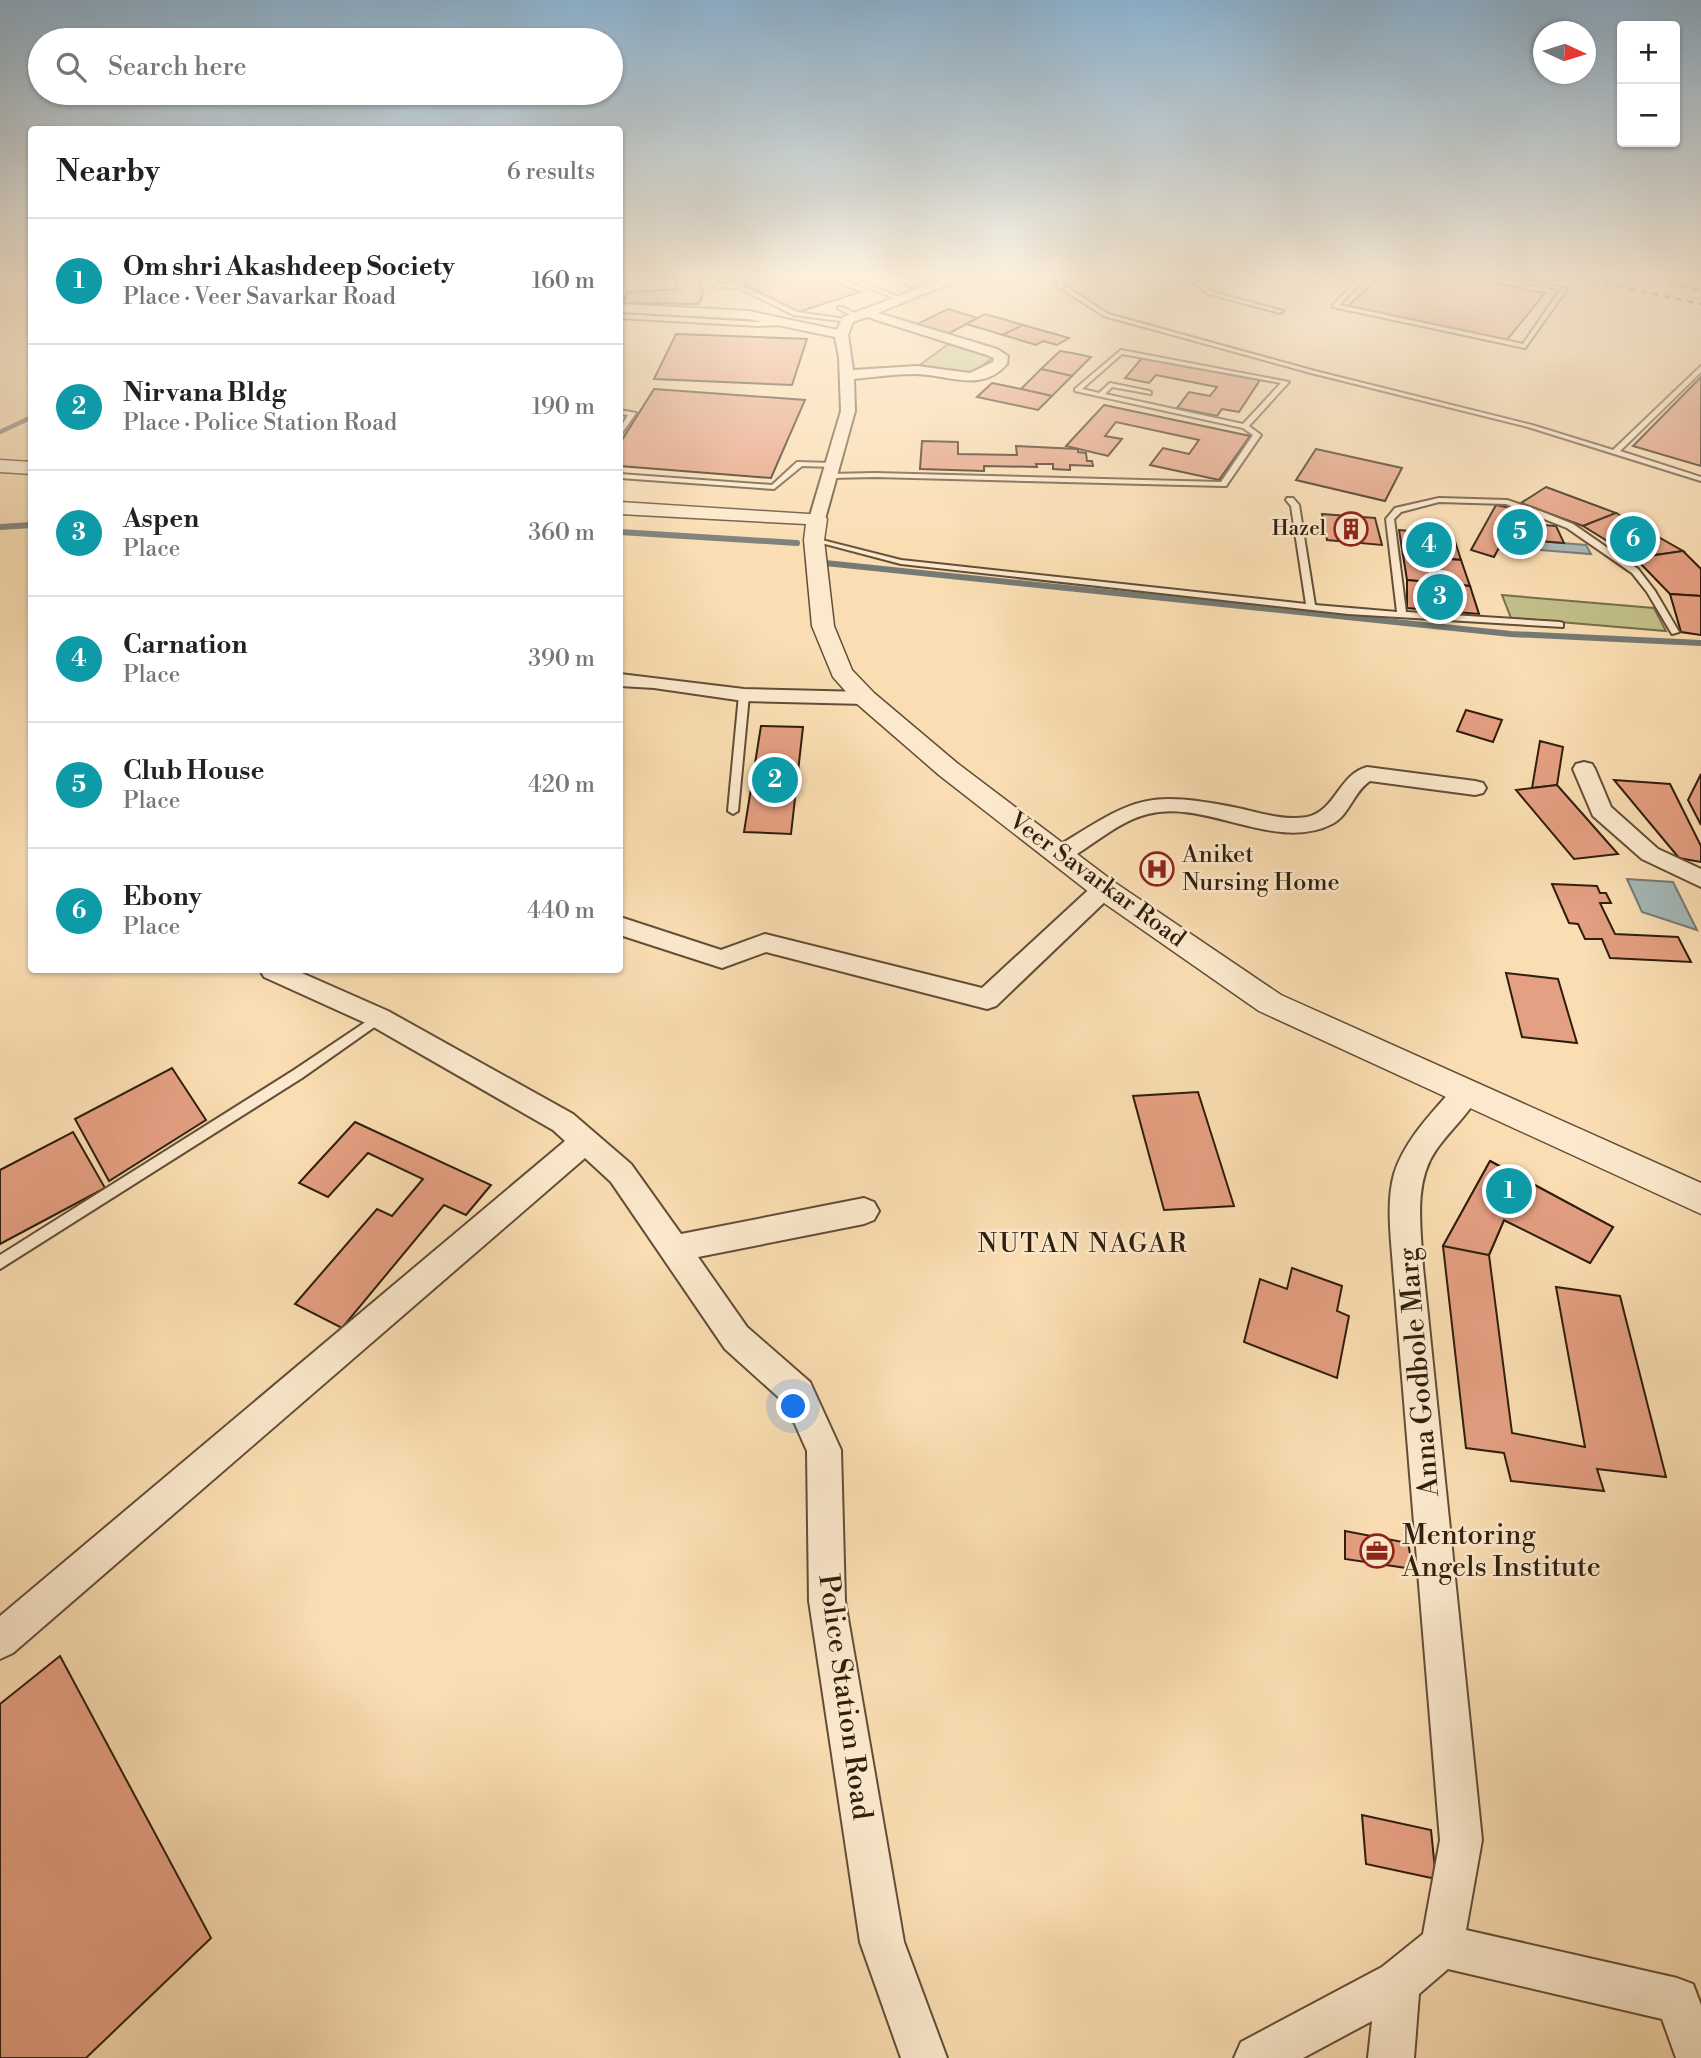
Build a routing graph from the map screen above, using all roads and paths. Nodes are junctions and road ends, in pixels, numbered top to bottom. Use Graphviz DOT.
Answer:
graph roads {
  1 [pos="889,372"];
  2 [pos="929,372"];
  3 [pos="990,372"];
  4 [pos="1098,372"];
  5 [pos="1231,372"];
  6 [pos="1313,372"];
  7 [pos="1697,372"];
  8 [pos="846,375"];
  9 [pos="1149,393"];
  10 [pos="1100,396"];
  11 [pos="623,412"];
  12 [pos="1245,426"];
  13 [pos="623,428"];
  14 [pos="1615,453"];
  15 [pos="0,466"];
  16 [pos="28,468"];
  17 [pos="831,471"];
  18 [pos="623,476"];
  19 [pos="1701,479"];
  20 [pos="1290,500"];
  21 [pos="623,508"];
  22 [pos="812,526"];
  23 [pos="1311,607"];
  24 [pos="1402,614"];
  25 [pos="1560,625"];
  26 [pos="1675,632"];
  27 [pos="623,680"];
  28 [pos="744,695"];
  29 [pos="865,698"];
  30 [pos="1584,769"];
  31 [pos="1475,788"];
  32 [pos="733,811"];
  33 [pos="1061,854"];
  34 [pos="1701,879"];
  35 [pos="1104,889"];
  36 [pos="623,927"];
  37 [pos="280,973"];
  38 [pos="379,1018"];
  39 [pos="1466,1093"];
  40 [pos="585,1141"];
  41 [pos="1701,1199"];
  42 [pos="864,1211"];
  43 [pos="673,1249"];
  44 [pos="0,1263"];
  45 [pos="0,1640"];
  46 [pos="1441,1946"];
  47 [pos="1398,1983"];
  48 [pos="924,2058"];
  49 [pos="1257,2058"];
  50 [pos="1391,2058"];
  51 [pos="1699,2058"];
  1 -- 8 [label="street"];
  2 -- 3 [label="street"];
  4 -- 10 [label="lane"];
  5 -- 12 [label="lane"];
  6 -- 14 [label="lane"];
  7 -- 14 [label="lane"];
  8 -- 17 [label="street"];
  9 -- 10 [label="lane"];
  10 -- 12 [label="lane"];
  11 -- 13 [label="lane"];
  12 -- 17 [label="lane"];
  14 -- 19 [label="lane"];
  15 -- 16 [label="street"];
  17 -- 18 [label="lane"];
  17 -- 22 [label="street"];
  20 -- 23 [label="lane"];
  21 -- 22 [label="street"];
  22 -- 23 [label="lane"];
  22 -- 29 [label="street, Veer Savarkar Road"];
  23 -- 24 [label="lane"];
  24 -- 25 [label="lane"];
  24 -- 26 [label="lane"];
  27 -- 28 [label="street"];
  28 -- 29 [label="street"];
  28 -- 32 [label="lane"];
  29 -- 33 [label="street, Veer Savarkar Road"];
  30 -- 34 [label="street"];
  31 -- 33 [label="street"];
  33 -- 35 [label="street, Veer Savarkar Road"];
  35 -- 36 [label="street"];
  35 -- 39 [label="street, Veer Savarkar Road"];
  37 -- 38 [label="street, Police Station Road"];
  38 -- 40 [label="street, Police Station Road"];
  38 -- 44 [label="lane"];
  39 -- 41 [label="street, Veer Savarkar Road"];
  39 -- 46 [label="street, Anna Godbole Marg"];
  40 -- 43 [label="street, Police Station Road"];
  40 -- 45 [label="street"];
  42 -- 43 [label="street"];
  43 -- 48 [label="street, Police Station Road"];
  46 -- 47 [label="street"];
  46 -- 51 [label="street"];
  47 -- 49 [label="street"];
  47 -- 50 [label="street"];
}
